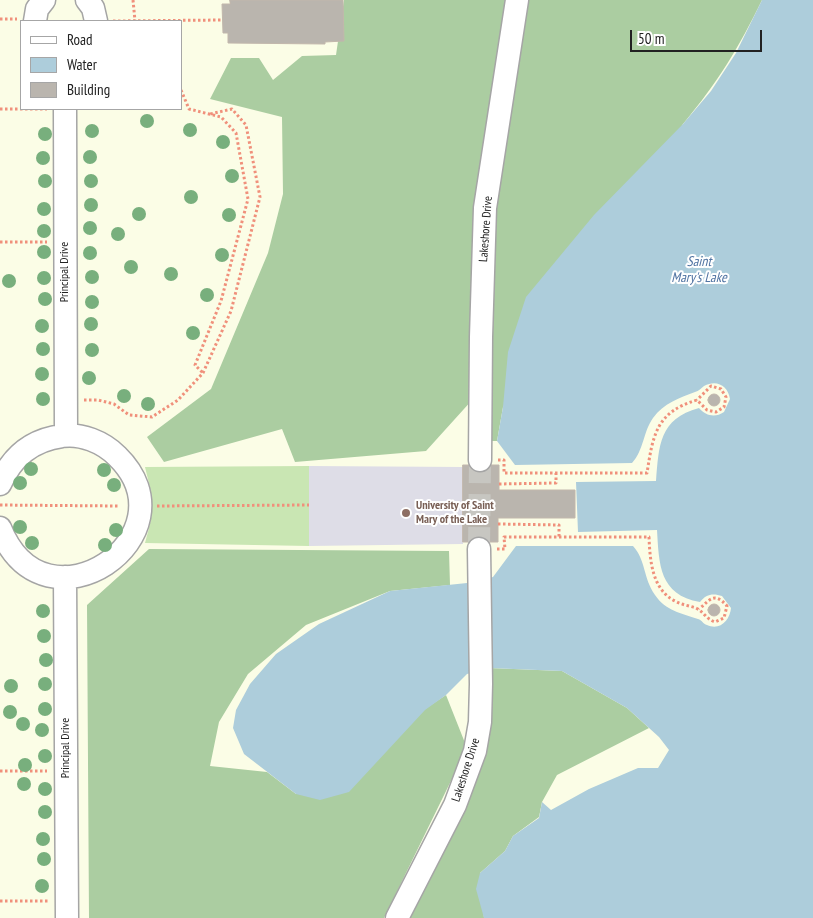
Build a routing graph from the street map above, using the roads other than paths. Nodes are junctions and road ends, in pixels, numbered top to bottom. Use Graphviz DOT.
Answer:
graph roads {
  1 [pos="44,0"];
  2 [pos="87,0"];
  3 [pos="517,0"];
  4 [pos="35,20"];
  5 [pos="96,20"];
  6 [pos="65,110"];
  7 [pos="66,435"];
  8 [pos="480,460"];
  9 [pos="0,484"];
  10 [pos="0,528"];
  11 [pos="479,559"];
  12 [pos="65,577"];
  13 [pos="67,909"];
  14 [pos="397,918"];
  1 -- 4 [label="lane"];
  2 -- 5 [label="lane"];
  3 -- 8 [label="lane, Lakeshore Drive"];
  6 -- 7 [label="lane, Principal Drive"];
  7 -- 9 [label="lane"];
  7 -- 12 [label="lane"];
  10 -- 12 [label="lane"];
  11 -- 14 [label="lane, Lakeshore Drive"];
  12 -- 13 [label="lane, Principal Drive"];
}
